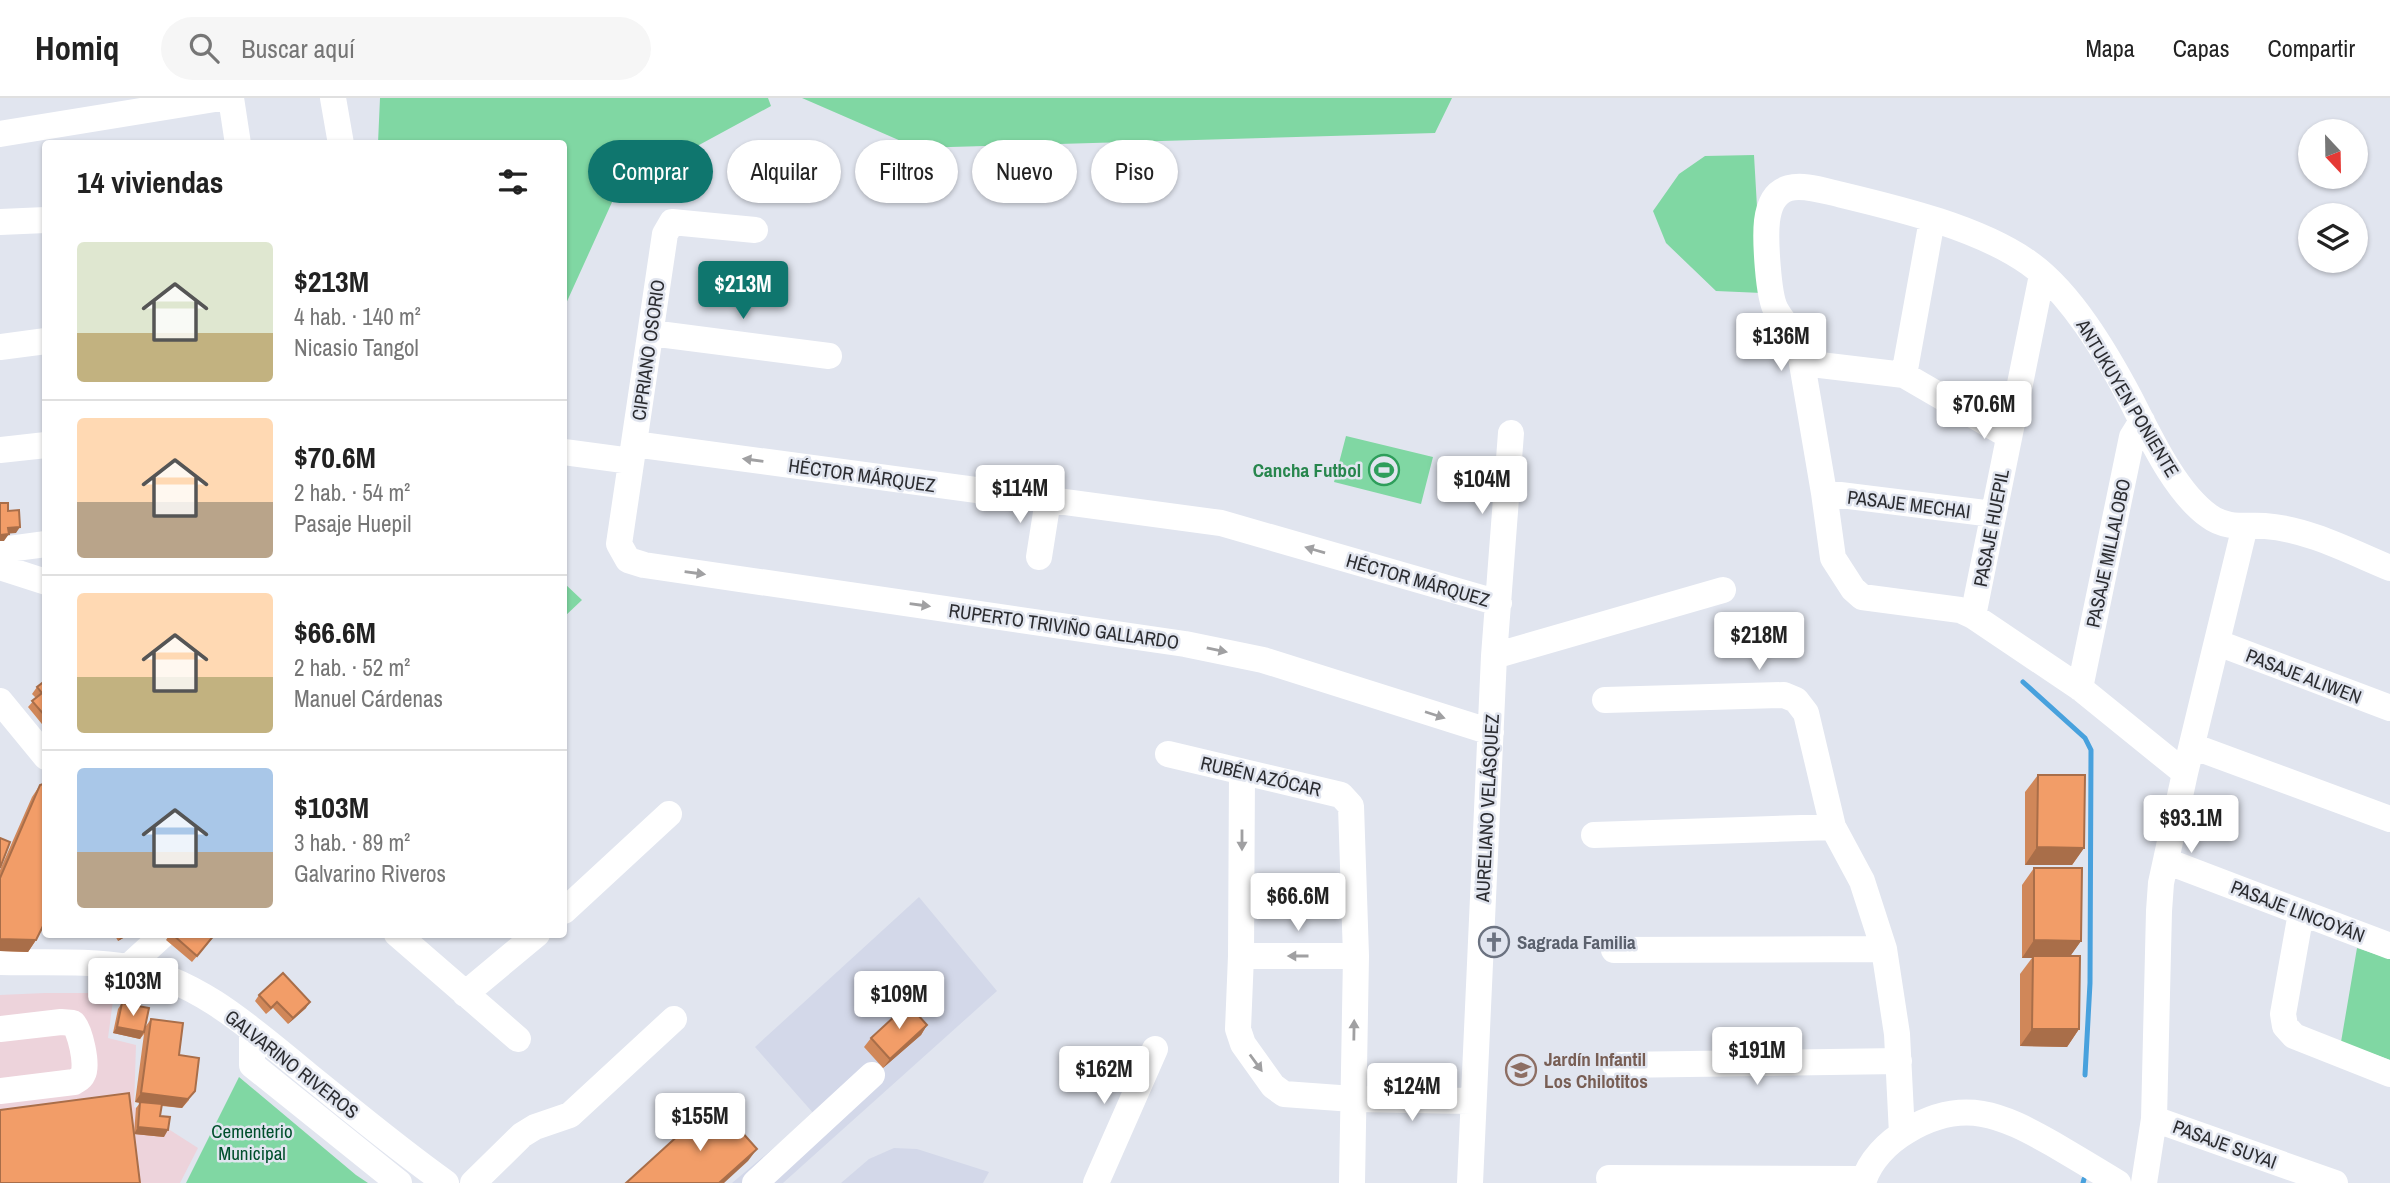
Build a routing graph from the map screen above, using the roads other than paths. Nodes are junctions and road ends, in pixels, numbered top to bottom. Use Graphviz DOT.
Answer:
graph roads {
  1 [pos="221,98"];
  2 [pos="231,98"];
  3 [pos="333,98"];
  4 [pos="0,134"];
  5 [pos="237,140"];
  6 [pos="340,140"];
  7 [pos="42,219"];
  8 [pos="1932,220"];
  9 [pos="0,222"];
  10 [pos="755,230"];
  11 [pos="2042,275"];
  12 [pos="650,333"];
  13 [pos="42,342"];
  14 [pos="0,347"];
  15 [pos="829,356"];
  16 [pos="1803,363"];
  17 [pos="1904,375"];
  18 [pos="2141,421"];
  19 [pos="1511,433"];
  20 [pos="2009,436"];
  21 [pos="42,445"];
  22 [pos="0,450"];
  23 [pos="567,452"];
  24 [pos="632,453"];
  25 [pos="1825,493"];
  26 [pos="1048,500"];
  27 [pos="1993,514"];
  28 [pos="2245,526"];
  29 [pos="42,545"];
  30 [pos="0,550"];
  31 [pos="1039,557"];
  32 [pos="628,560"];
  33 [pos="0,566"];
  34 [pos="2390,568"];
  35 [pos="42,581"];
  36 [pos="1723,590"];
  37 [pos="1499,603"];
  38 [pos="1973,616"];
  39 [pos="2218,643"];
  40 [pos="1494,656"];
  41 [pos="2080,688"];
  42 [pos="1605,700"];
  43 [pos="0,701"];
  44 [pos="2390,708"];
  45 [pos="1490,732"];
  46 [pos="2192,746"];
  47 [pos="42,752"];
  48 [pos="1168,754"];
  49 [pos="1242,772"];
  50 [pos="2185,773"];
  51 [pos="669,814"];
  52 [pos="2390,819"];
  53 [pos="1833,827"];
  54 [pos="1594,835"];
  55 [pos="2166,861"];
  56 [pos="567,908"];
  57 [pos="2301,913"];
  58 [pos="160,938"];
  59 [pos="402,938"];
  60 [pos="532,938"];
  61 [pos="2390,946"];
  62 [pos="1884,949"];
  63 [pos="1614,950"];
  64 [pos="1241,956"];
  65 [pos="1356,956"];
  66 [pos="0,962"];
  67 [pos="128,967"];
  68 [pos="465,994"];
  69 [pos="674,1018"];
  70 [pos="0,1029"];
  71 [pos="252,1030"];
  72 [pos="518,1040"];
  73 [pos="1155,1049"];
  74 [pos="1899,1061"];
  75 [pos="1615,1065"];
  76 [pos="2390,1074"];
  77 [pos="873,1075"];
  78 [pos="0,1091"];
  79 [pos="1353,1099"];
  80 [pos="1472,1101"];
  81 [pos="359,1116"];
  82 [pos="2154,1119"];
  83 [pos="1902,1134"];
  84 [pos="343,1138"];
  85 [pos="1609,1178"];
  86 [pos="1863,1181"];
  87 [pos="399,1183"];
  88 [pos="446,1183"];
  89 [pos="473,1183"];
  90 [pos="755,1183"];
  91 [pos="1096,1183"];
  92 [pos="1352,1183"];
  93 [pos="1470,1183"];
  94 [pos="2118,1183"];
  95 [pos="2144,1183"];
  96 [pos="2335,1183"];
  1 -- 4 [label="street"];
  2 -- 5 [label="street"];
  3 -- 6 [label="street"];
  7 -- 9 [label="street"];
  8 -- 11 [label="street, ANTUKUYEN PONIENTE"];
  8 -- 16 [label="street, ANTUKUYEN PONIENTE"];
  8 -- 17 [label="street"];
  10 -- 12 [label="street, CIPRIANO OSORIO"];
  11 -- 18 [label="street, ANTUKUYEN PONIENTE"];
  11 -- 20 [label="street, PASAJE HUEPIL"];
  12 -- 15 [label="street"];
  12 -- 24 [label="street, CIPRIANO OSORIO"];
  13 -- 14 [label="street"];
  16 -- 17 [label="street"];
  16 -- 25 [label="street"];
  17 -- 20 [label="street"];
  18 -- 28 [label="street, ANTUKUYEN PONIENTE"];
  18 -- 41 [label="street, PASAJE MILLALOBO"];
  19 -- 37 [label="street, AURELIANO VELÁSQUEZ"];
  20 -- 27 [label="street, PASAJE HUEPIL"];
  21 -- 22 [label="street"];
  23 -- 24 [label="street, HÉCTOR MÁRQUEZ"];
  26 -- 24 [label="street, HÉCTOR MÁRQUEZ, one-way"];
  24 -- 32 [label="street, CIPRIANO OSORIO"];
  25 -- 27 [label="street, PASAJE MECHAI"];
  25 -- 38 [label="street"];
  26 -- 31 [label="street"];
  37 -- 26 [label="street, HÉCTOR MÁRQUEZ, one-way"];
  27 -- 38 [label="street, PASAJE HUEPIL"];
  28 -- 34 [label="street, ANTUKUYEN PONIENTE"];
  28 -- 39 [label="street"];
  29 -- 30 [label="street"];
  32 -- 45 [label="street, RUPERTO TRIVIÑO GALLARDO, one-way"];
  33 -- 35 [label="street"];
  36 -- 40 [label="street"];
  37 -- 40 [label="street, AURELIANO VELÁSQUEZ"];
  38 -- 41 [label="street"];
  39 -- 44 [label="street, PASAJE ALIWEN"];
  39 -- 46 [label="street"];
  40 -- 45 [label="street, AURELIANO VELÁSQUEZ"];
  41 -- 50 [label="street"];
  42 -- 53 [label="street"];
  43 -- 47 [label="street"];
  45 -- 80 [label="street, AURELIANO VELÁSQUEZ"];
  46 -- 50 [label="street"];
  46 -- 52 [label="street"];
  48 -- 49 [label="street, RUBÉN AZÓCAR"];
  49 -- 64 [label="street, one-way"];
  49 -- 65 [label="street, RUBÉN AZÓCAR"];
  50 -- 55 [label="street"];
  51 -- 56 [label="street"];
  53 -- 54 [label="street"];
  53 -- 62 [label="street"];
  55 -- 57 [label="street, PASAJE LINCOYÁN"];
  55 -- 82 [label="street"];
  57 -- 61 [label="street, PASAJE LINCOYÁN"];
  57 -- 76 [label="street"];
  58 -- 67 [label="street"];
  59 -- 68 [label="street"];
  60 -- 68 [label="street"];
  62 -- 63 [label="street"];
  62 -- 74 [label="street"];
  65 -- 64 [label="street, one-way"];
  64 -- 79 [label="street, one-way"];
  79 -- 65 [label="street, RUBÉN AZÓCAR, one-way"];
  66 -- 67 [label="street, GALVARINO RIVEROS"];
  67 -- 71 [label="street, GALVARINO RIVEROS"];
  68 -- 72 [label="street"];
  69 -- 89 [label="street"];
  70 -- 78 [label="street"];
  71 -- 81 [label="street, GALVARINO RIVEROS"];
  71 -- 84 [label="street"];
  73 -- 91 [label="street"];
  74 -- 75 [label="street"];
  74 -- 83 [label="street"];
  77 -- 90 [label="street"];
  79 -- 80 [label="street"];
  79 -- 92 [label="street, RUBÉN AZÓCAR"];
  80 -- 93 [label="street, AURELIANO VELÁSQUEZ"];
  81 -- 84 [label="street"];
  81 -- 88 [label="street, GALVARINO RIVEROS"];
  82 -- 95 [label="street"];
  82 -- 96 [label="street, PASAJE SUYAI"];
  83 -- 86 [label="street"];
  83 -- 94 [label="street"];
  84 -- 87 [label="street"];
  85 -- 86 [label="street"];
}
